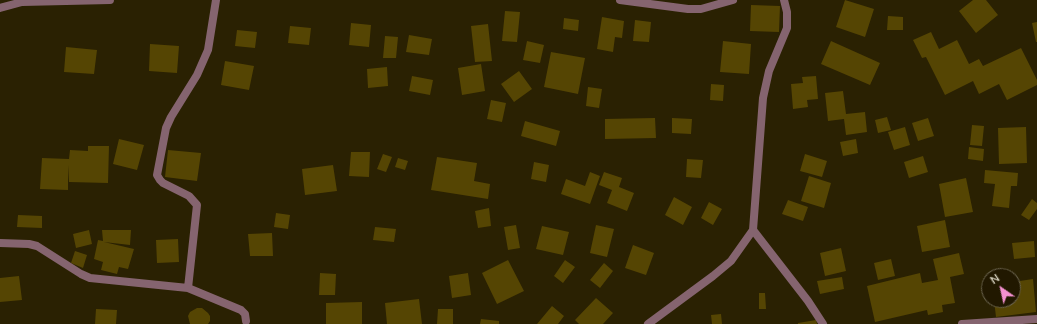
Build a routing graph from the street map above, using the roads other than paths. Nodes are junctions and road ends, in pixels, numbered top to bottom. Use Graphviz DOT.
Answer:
graph roads {
  1 [pos="110,0"];
  2 [pos="216,0"];
  3 [pos="620,0"];
  4 [pos="733,0"];
  5 [pos="784,0"];
  6 [pos="0,8"];
  7 [pos="753,230"];
  8 [pos="0,243"];
  9 [pos="188,288"];
  10 [pos="1037,319"];
  11 [pos="246,321"];
  12 [pos="648,324"];
  13 [pos="823,324"];
  14 [pos="965,324"];
  1 -- 6 [label="street"];
  2 -- 9 [label="street"];
  3 -- 4 [label="street"];
  5 -- 7 [label="street"];
  7 -- 12 [label="street"];
  7 -- 13 [label="street"];
  8 -- 9 [label="street"];
  9 -- 11 [label="street"];
  10 -- 14 [label="street"];
}
